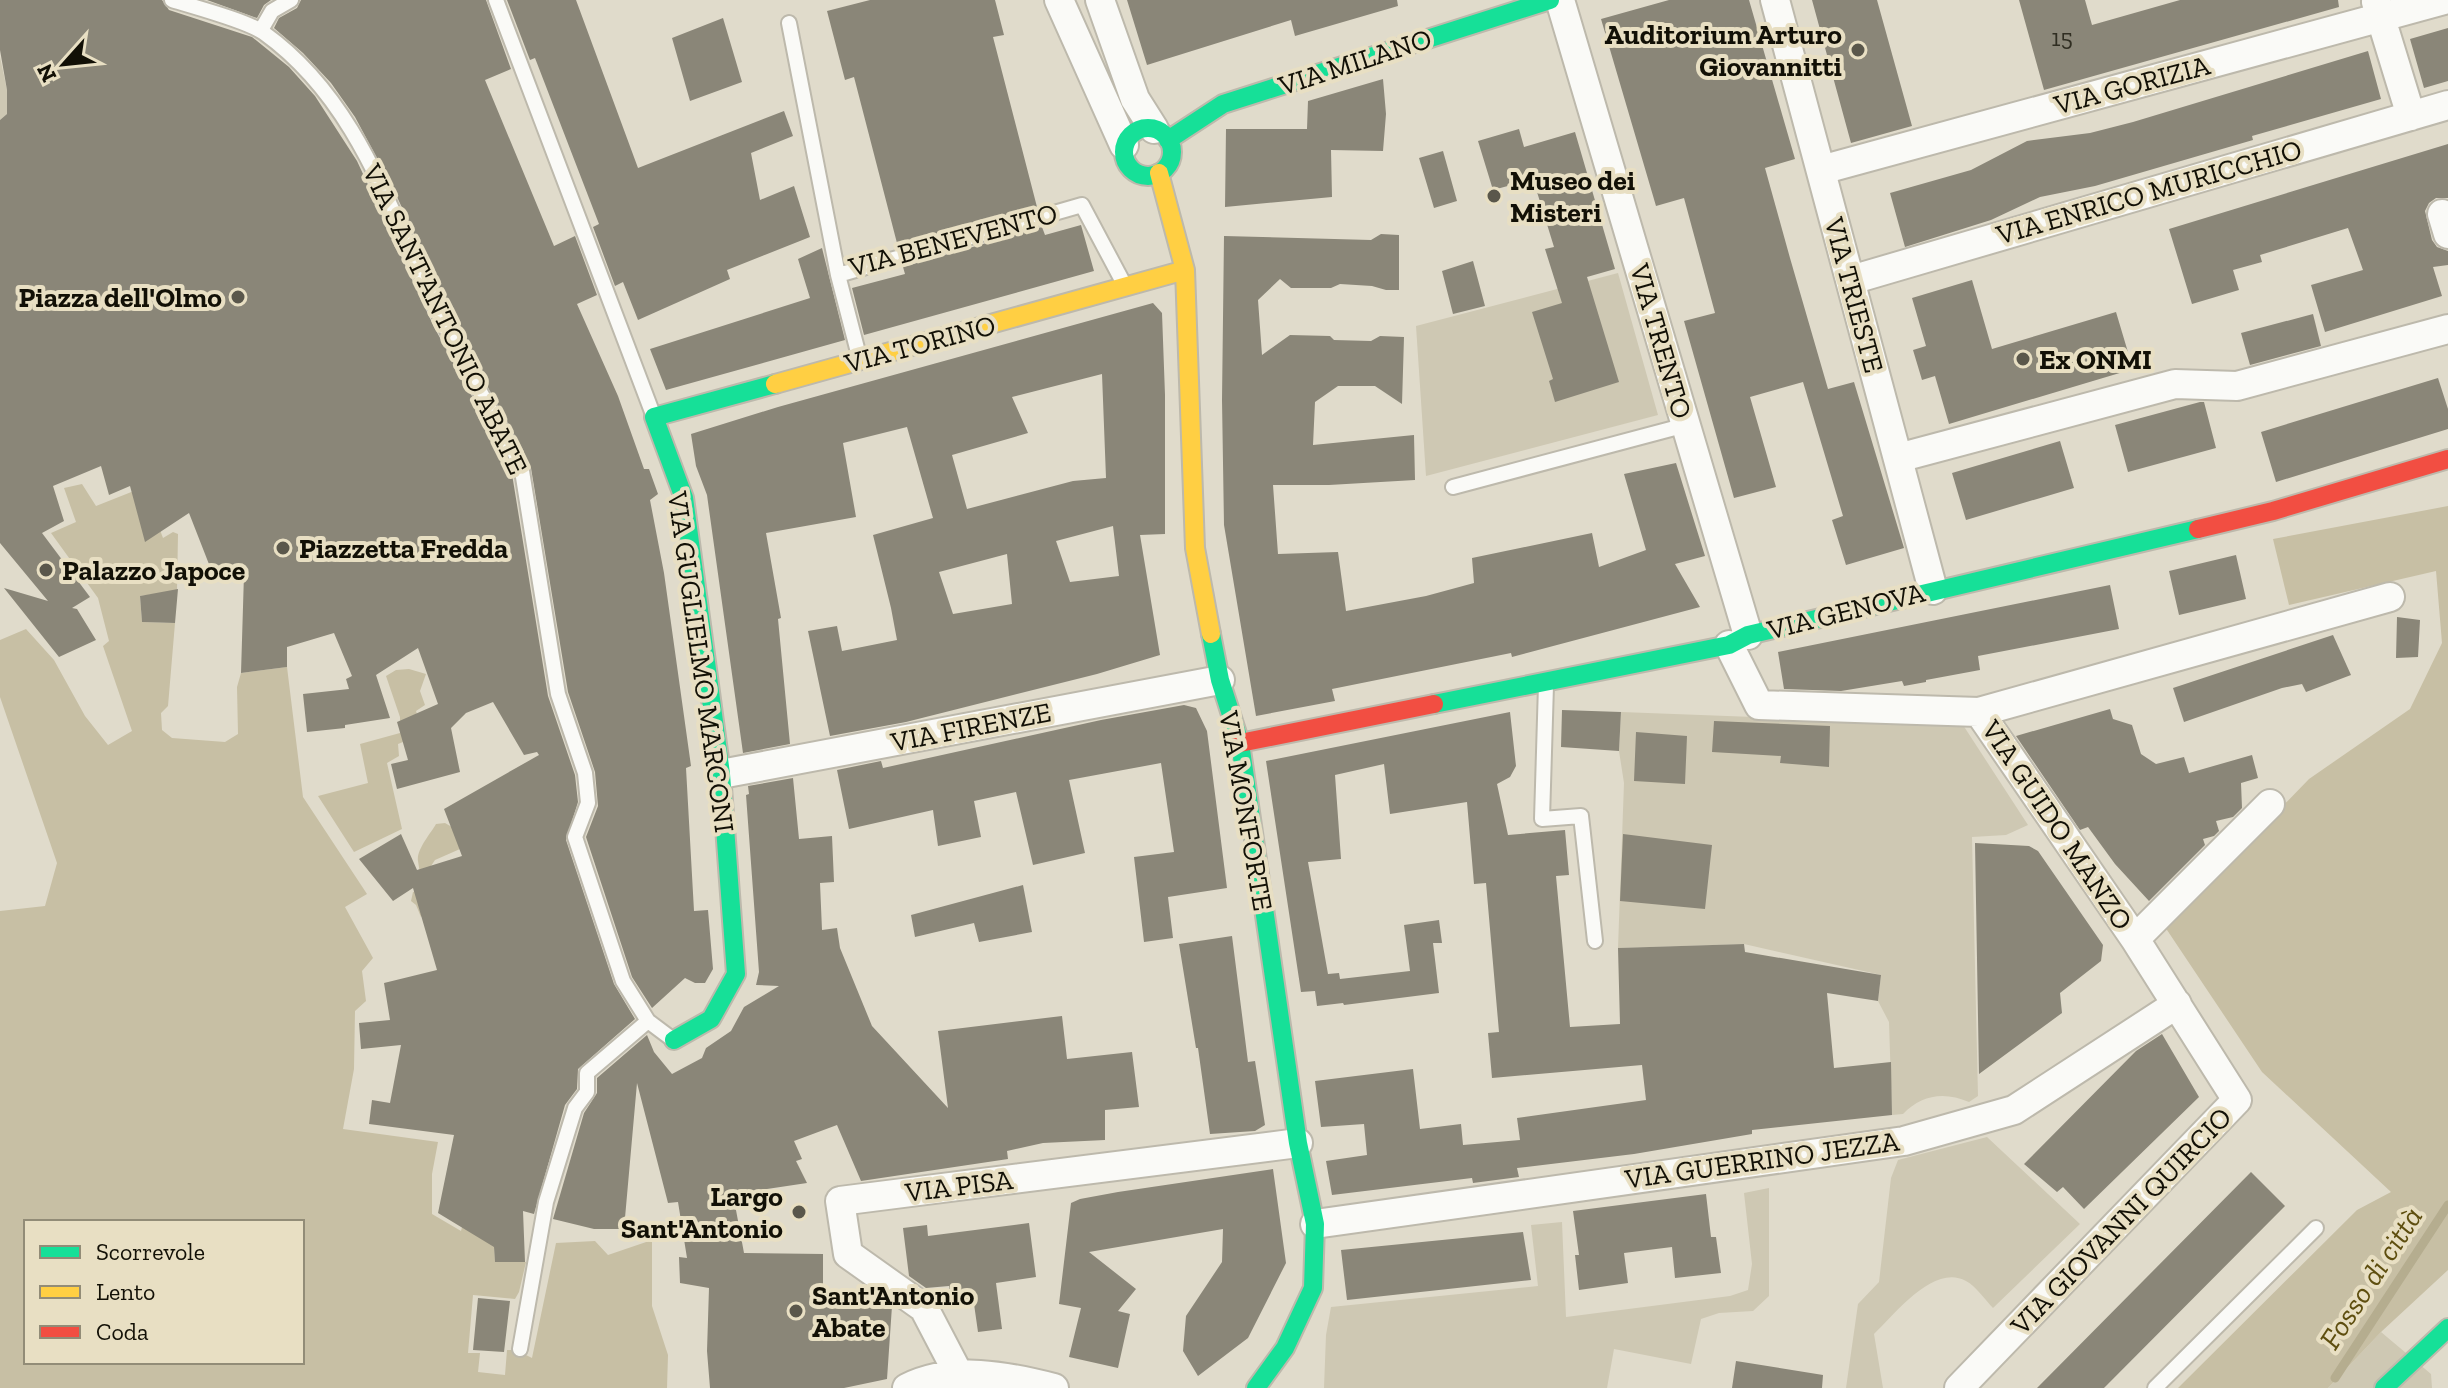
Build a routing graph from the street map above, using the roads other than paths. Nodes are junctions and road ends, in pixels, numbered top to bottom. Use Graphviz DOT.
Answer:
graph roads {
  1 [pos="172,0"];
  2 [pos="291,0"];
  3 [pos="496,0"];
  4 [pos="1059,0"];
  5 [pos="1100,0"];
  6 [pos="1550,0"];
  7 [pos="1560,0"];
  8 [pos="1775,0"];
  9 [pos="2444,0"];
  10 [pos="2378,9"];
  11 [pos="789,23"];
  12 [pos="261,30"];
  13 [pos="2448,105"];
  14 [pos="2411,116"];
  15 [pos="1161,134"];
  16 [pos="1124,145"];
  17 [pos="1821,170"];
  18 [pos="1159,173"];
  19 [pos="1185,270"];
  20 [pos="838,275"];
  21 [pos="1851,280"];
  22 [pos="1126,288"];
  23 [pos="2448,329"];
  24 [pos="860,361"];
  25 [pos="654,417"];
  26 [pos="1686,425"];
  27 [pos="1898,458"];
  28 [pos="2448,459"];
  29 [pos="1453,487"];
  30 [pos="1933,590"];
  31 [pos="2390,597"];
  32 [pos="1739,640"];
  33 [pos="1220,680"];
  34 [pos="1546,680"];
  35 [pos="1979,712"];
  36 [pos="1240,743"];
  37 [pos="721,774"];
  38 [pos="2270,804"];
  39 [pos="2135,939"];
  40 [pos="1595,941"];
  41 [pos="2177,1004"];
  42 [pos="648,1021"];
  43 [pos="674,1040"];
  44 [pos="1298,1143"];
  45 [pos="1315,1224"];
  46 [pos="2316,1228"];
  47 [pos="2448,1328"];
  48 [pos="2448,1340"];
  49 [pos="520,1349"];
  50 [pos="2411,1364"];
  51 [pos="959,1375"];
  52 [pos="907,1388"];
  53 [pos="1054,1388"];
  54 [pos="1256,1388"];
  55 [pos="1959,1388"];
  56 [pos="2155,1388"];
  57 [pos="2384,1388"];
  1 -- 12 [label="lane, VIA SANT'ANTONIO ABATE"];
  2 -- 12 [label="lane"];
  3 -- 25 [label="lane, VIA GUGLIELMO MARCONI"];
  4 -- 16 [label="street"];
  5 -- 15 [label="street"];
  6 -- 15 [label="street, VIA MILANO"];
  7 -- 26 [label="street, VIA TRENTO"];
  8 -- 17 [label="street, VIA TRIESTE"];
  9 -- 10 [label="street, VIA GORIZIA"];
  10 -- 14 [label="street"];
  10 -- 17 [label="street, VIA GORIZIA"];
  11 -- 20 [label="lane, VIA BENEVENTO"];
  12 -- 42 [label="lane, VIA SANT'ANTONIO ABATE"];
  13 -- 14 [label="street, VIA ENRICO MURICCHIO"];
  14 -- 21 [label="street, VIA ENRICO MURICCHIO"];
  15 -- 16 [label="street"];
  15 -- 18 [label="street"];
  16 -- 18 [label="street"];
  17 -- 21 [label="street, VIA TRIESTE"];
  18 -- 19 [label="street, VIA MONFORTE"];
  19 -- 22 [label="street, VIA TORINO"];
  19 -- 33 [label="street, VIA MONFORTE"];
  20 -- 22 [label="lane, VIA BENEVENTO"];
  20 -- 24 [label="lane"];
  21 -- 27 [label="street, VIA TRIESTE"];
  22 -- 24 [label="street, VIA TORINO"];
  23 -- 27 [label="street"];
  24 -- 25 [label="street, VIA TORINO"];
  25 -- 37 [label="street, VIA GUGLIELMO MARCONI"];
  26 -- 29 [label="lane"];
  26 -- 32 [label="street, VIA TRENTO"];
  27 -- 30 [label="street, VIA TRIESTE"];
  28 -- 30 [label="street, VIA GENOVA"];
  30 -- 32 [label="street, VIA GENOVA"];
  31 -- 35 [label="street, VIA GUIDO MANZO"];
  32 -- 34 [label="street, VIA GENOVA"];
  32 -- 35 [label="street, VIA GUIDO MANZO"];
  33 -- 36 [label="street, VIA MONFORTE"];
  33 -- 37 [label="street, VIA FIRENZE"];
  34 -- 36 [label="street, VIA GENOVA"];
  34 -- 40 [label="lane"];
  35 -- 39 [label="street, VIA GUIDO MANZO"];
  36 -- 44 [label="street, VIA MONFORTE"];
  37 -- 43 [label="street, VIA GUGLIELMO MARCONI"];
  38 -- 39 [label="street, VIA GUIDO MANZO"];
  39 -- 41 [label="street"];
  41 -- 45 [label="street, VIA GUERRINO JEZZA"];
  41 -- 55 [label="street, VIA GIOVANNI QUIRCIO"];
  42 -- 43 [label="lane, VIA SANT'ANTONIO ABATE"];
  42 -- 49 [label="lane"];
  44 -- 45 [label="street, VIA MONFORTE"];
  44 -- 51 [label="street, VIA PISA"];
  45 -- 54 [label="street, VIA MONFORTE"];
  46 -- 56 [label="lane"];
  47 -- 50 [label="street"];
  48 -- 50 [label="street"];
  50 -- 57 [label="street"];
  51 -- 52 [label="street"];
  51 -- 53 [label="street"];
}
